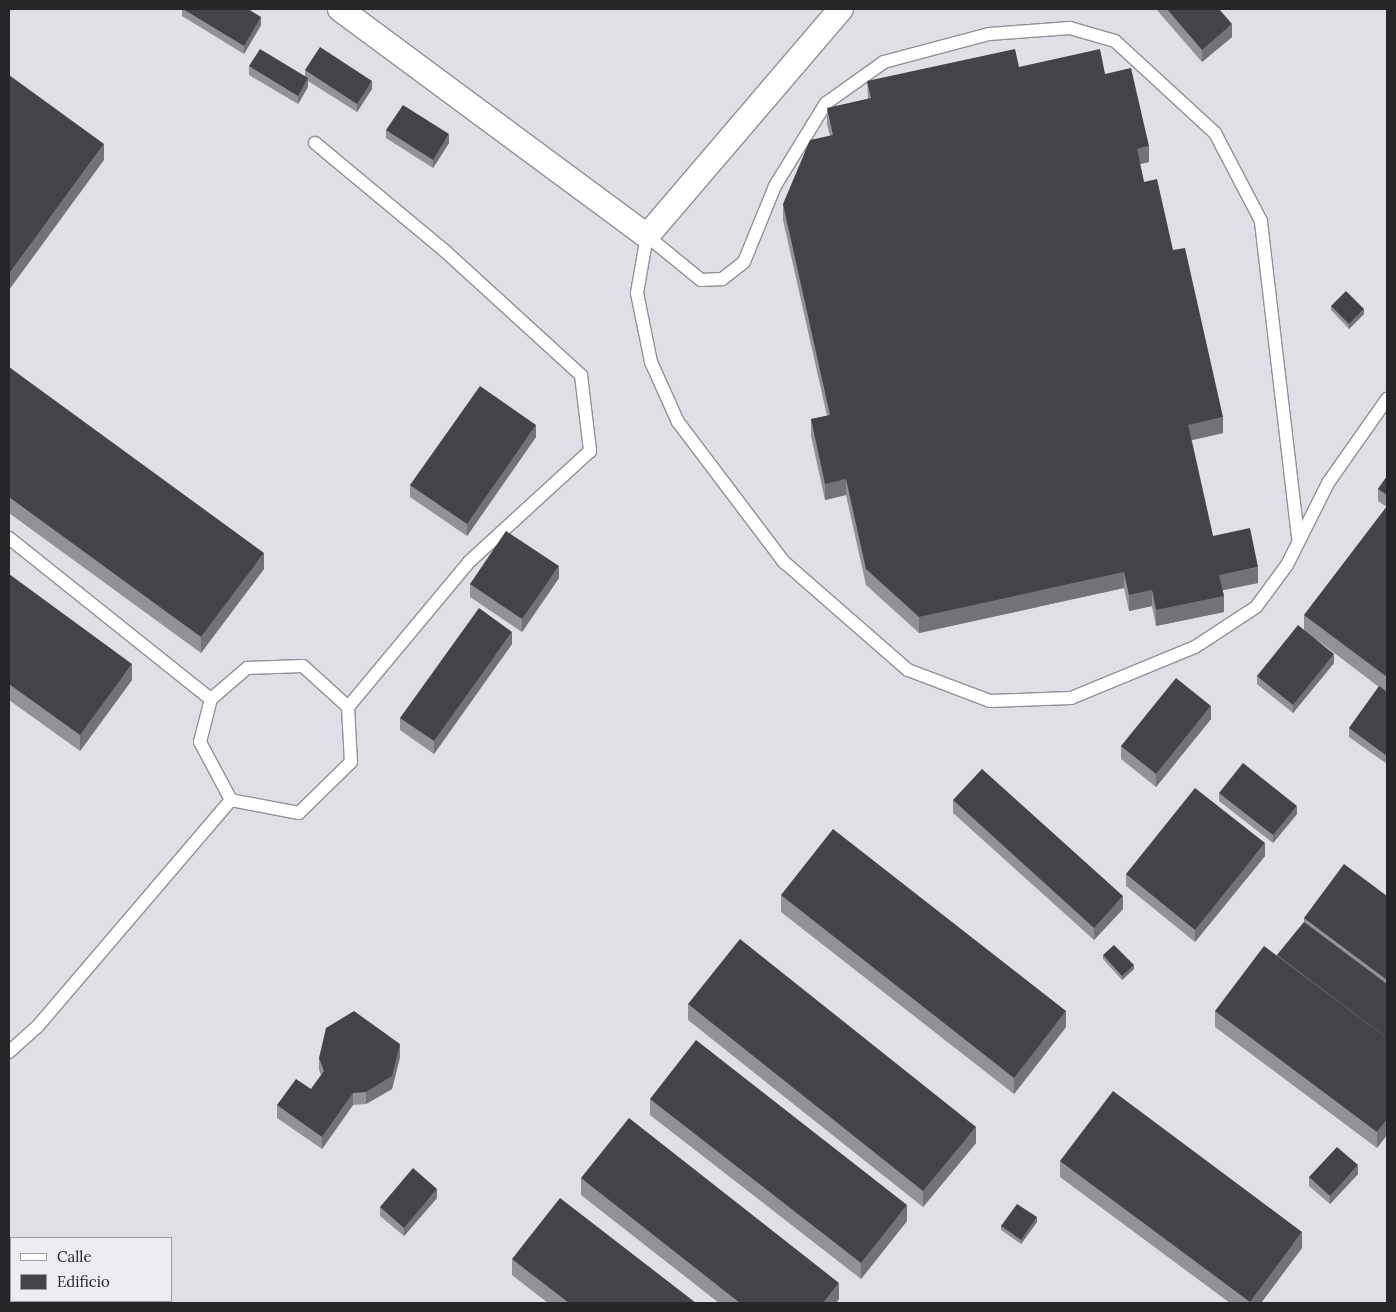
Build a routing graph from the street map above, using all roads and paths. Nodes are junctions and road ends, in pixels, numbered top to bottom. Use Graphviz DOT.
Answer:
graph roads {
  1 [pos="340,9"];
  2 [pos="841,9"];
  3 [pos="315,143"];
  4 [pos="647,236"];
  5 [pos="1387,398"];
  6 [pos="1298,537"];
  7 [pos="9,538"];
  8 [pos="212,699"];
  9 [pos="348,707"];
  10 [pos="230,800"];
  11 [pos="9,1052"];
  1 -- 4 [label="street"];
  2 -- 4 [label="street"];
  3 -- 9 [label="lane"];
  4 -- 6 [label="lane"];
  4 -- 6 [label="lane"];
  5 -- 6 [label="lane"];
  7 -- 8 [label="lane"];
  8 -- 9 [label="lane"];
  8 -- 10 [label="lane"];
  9 -- 10 [label="lane"];
  10 -- 11 [label="lane"];
}
